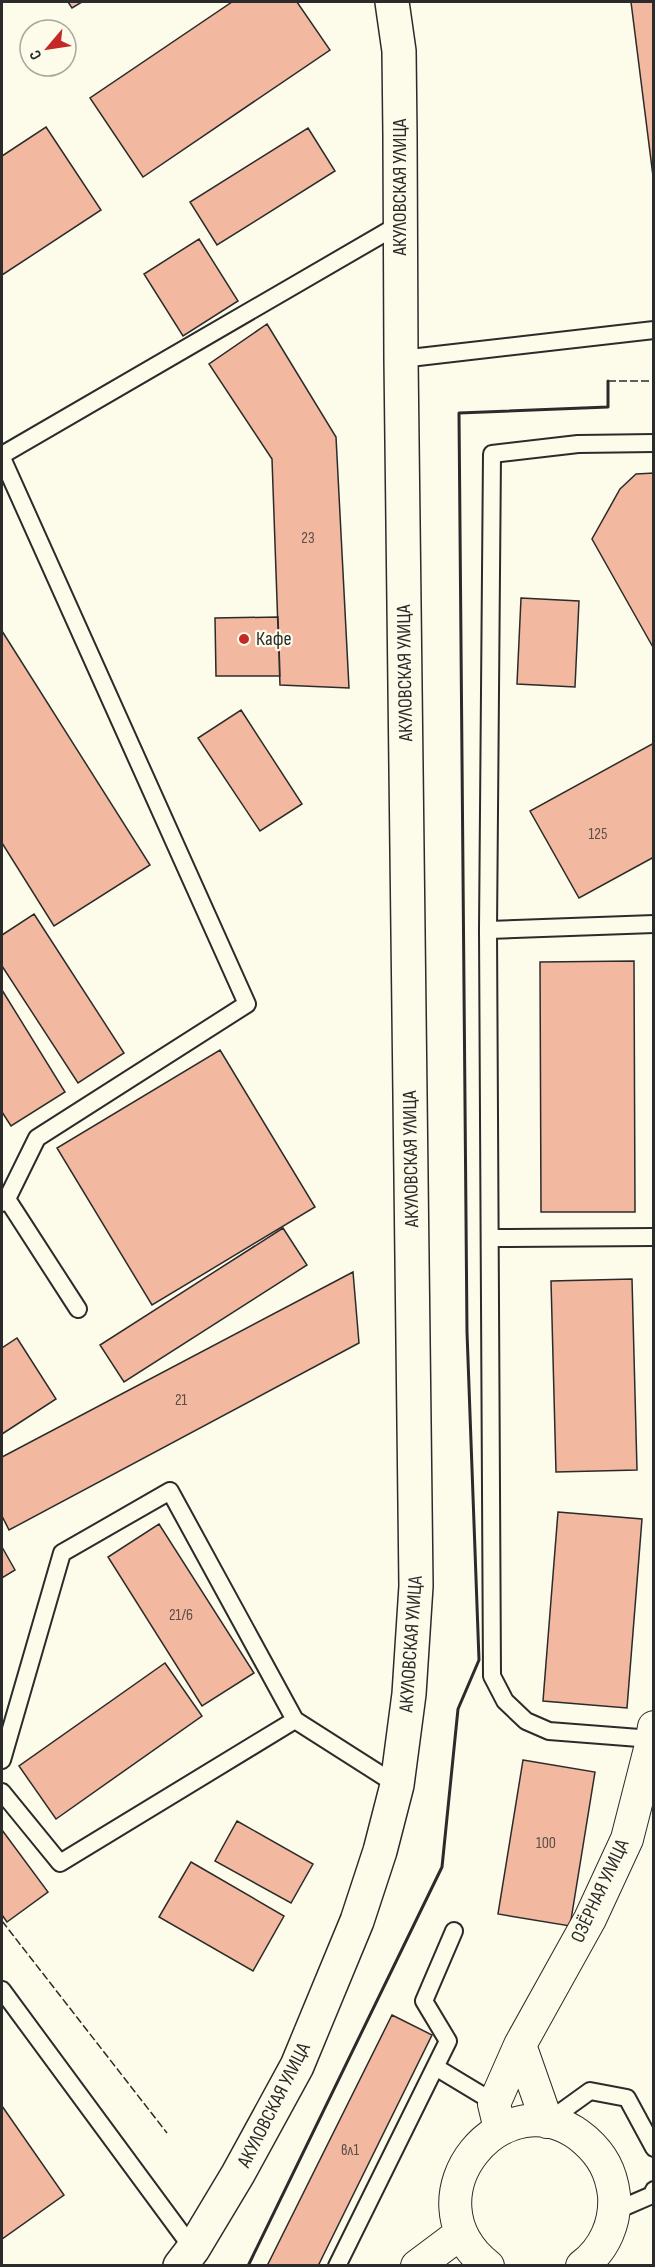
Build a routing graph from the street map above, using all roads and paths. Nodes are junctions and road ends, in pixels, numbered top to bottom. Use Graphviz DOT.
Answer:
graph roads {
  1 [pos="392,2"];
  2 [pos="400,224"];
  3 [pos="654,330"];
  4 [pos="400,359"];
  5 [pos="654,443"];
  6 [pos="2,457"];
  7 [pos="654,924"];
  8 [pos="488,930"];
  9 [pos="4,1201"];
  10 [pos="654,1237"];
  11 [pos="490,1238"];
  12 [pos="78,1310"];
  13 [pos="295,1720"];
  14 [pos="653,1733"];
  15 [pos="2,1760"];
  16 [pos="397,1785"];
  17 [pos="2,1792"];
  18 [pos="454,1931"];
  19 [pos="2,1990"];
  20 [pos="520,2045"];
  21 [pos="436,2068"];
  22 [pos="497,2116"];
  23 [pos="547,2122"];
  24 [pos="654,2148"];
  25 [pos="654,2190"];
  26 [pos="615,2211"];
  27 [pos="461,2233"];
  28 [pos="186,2258"];
  29 [pos="594,2263"];
  30 [pos="337,2265"];
  31 [pos="417,2265"];
  32 [pos="488,2265"];
  1 -- 2 [label="street, АКУЛОВСКАЯ УЛИЦА"];
  2 -- 4 [label="street, АКУЛОВСКАЯ УЛИЦА"];
  2 -- 6 [label="lane"];
  3 -- 4 [label="lane"];
  4 -- 16 [label="street, АКУЛОВСКАЯ УЛИЦА"];
  5 -- 8 [label="lane"];
  6 -- 9 [label="lane"];
  7 -- 8 [label="lane"];
  8 -- 11 [label="lane"];
  9 -- 12 [label="lane"];
  10 -- 11 [label="lane"];
  11 -- 14 [label="lane"];
  13 -- 15 [label="lane"];
  13 -- 16 [label="lane"];
  13 -- 17 [label="lane"];
  14 -- 20 [label="street, ОЗЁРНАЯ УЛИЦА"];
  16 -- 28 [label="street, АКУЛОВСКАЯ УЛИЦА"];
  18 -- 21 [label="lane"];
  19 -- 28 [label="lane"];
  20 -- 22 [label="street, ОЗЁРНАЯ УЛИЦА"];
  20 -- 23 [label="street"];
  21 -- 22 [label="lane"];
  21 -- 30 [label="lane"];
  22 -- 23 [label="street, ОЗЁРНАЯ УЛИЦА"];
  22 -- 27 [label="street, ОЗЁРНАЯ УЛИЦА"];
  23 -- 24 [label="lane"];
  23 -- 26 [label="street, ОЗЁРНАЯ УЛИЦА"];
  25 -- 26 [label="lane"];
  26 -- 29 [label="street, ОЗЁРНАЯ УЛИЦА"];
  27 -- 31 [label="street"];
  27 -- 32 [label="street, ОЗЁРНАЯ УЛИЦА"];
}
